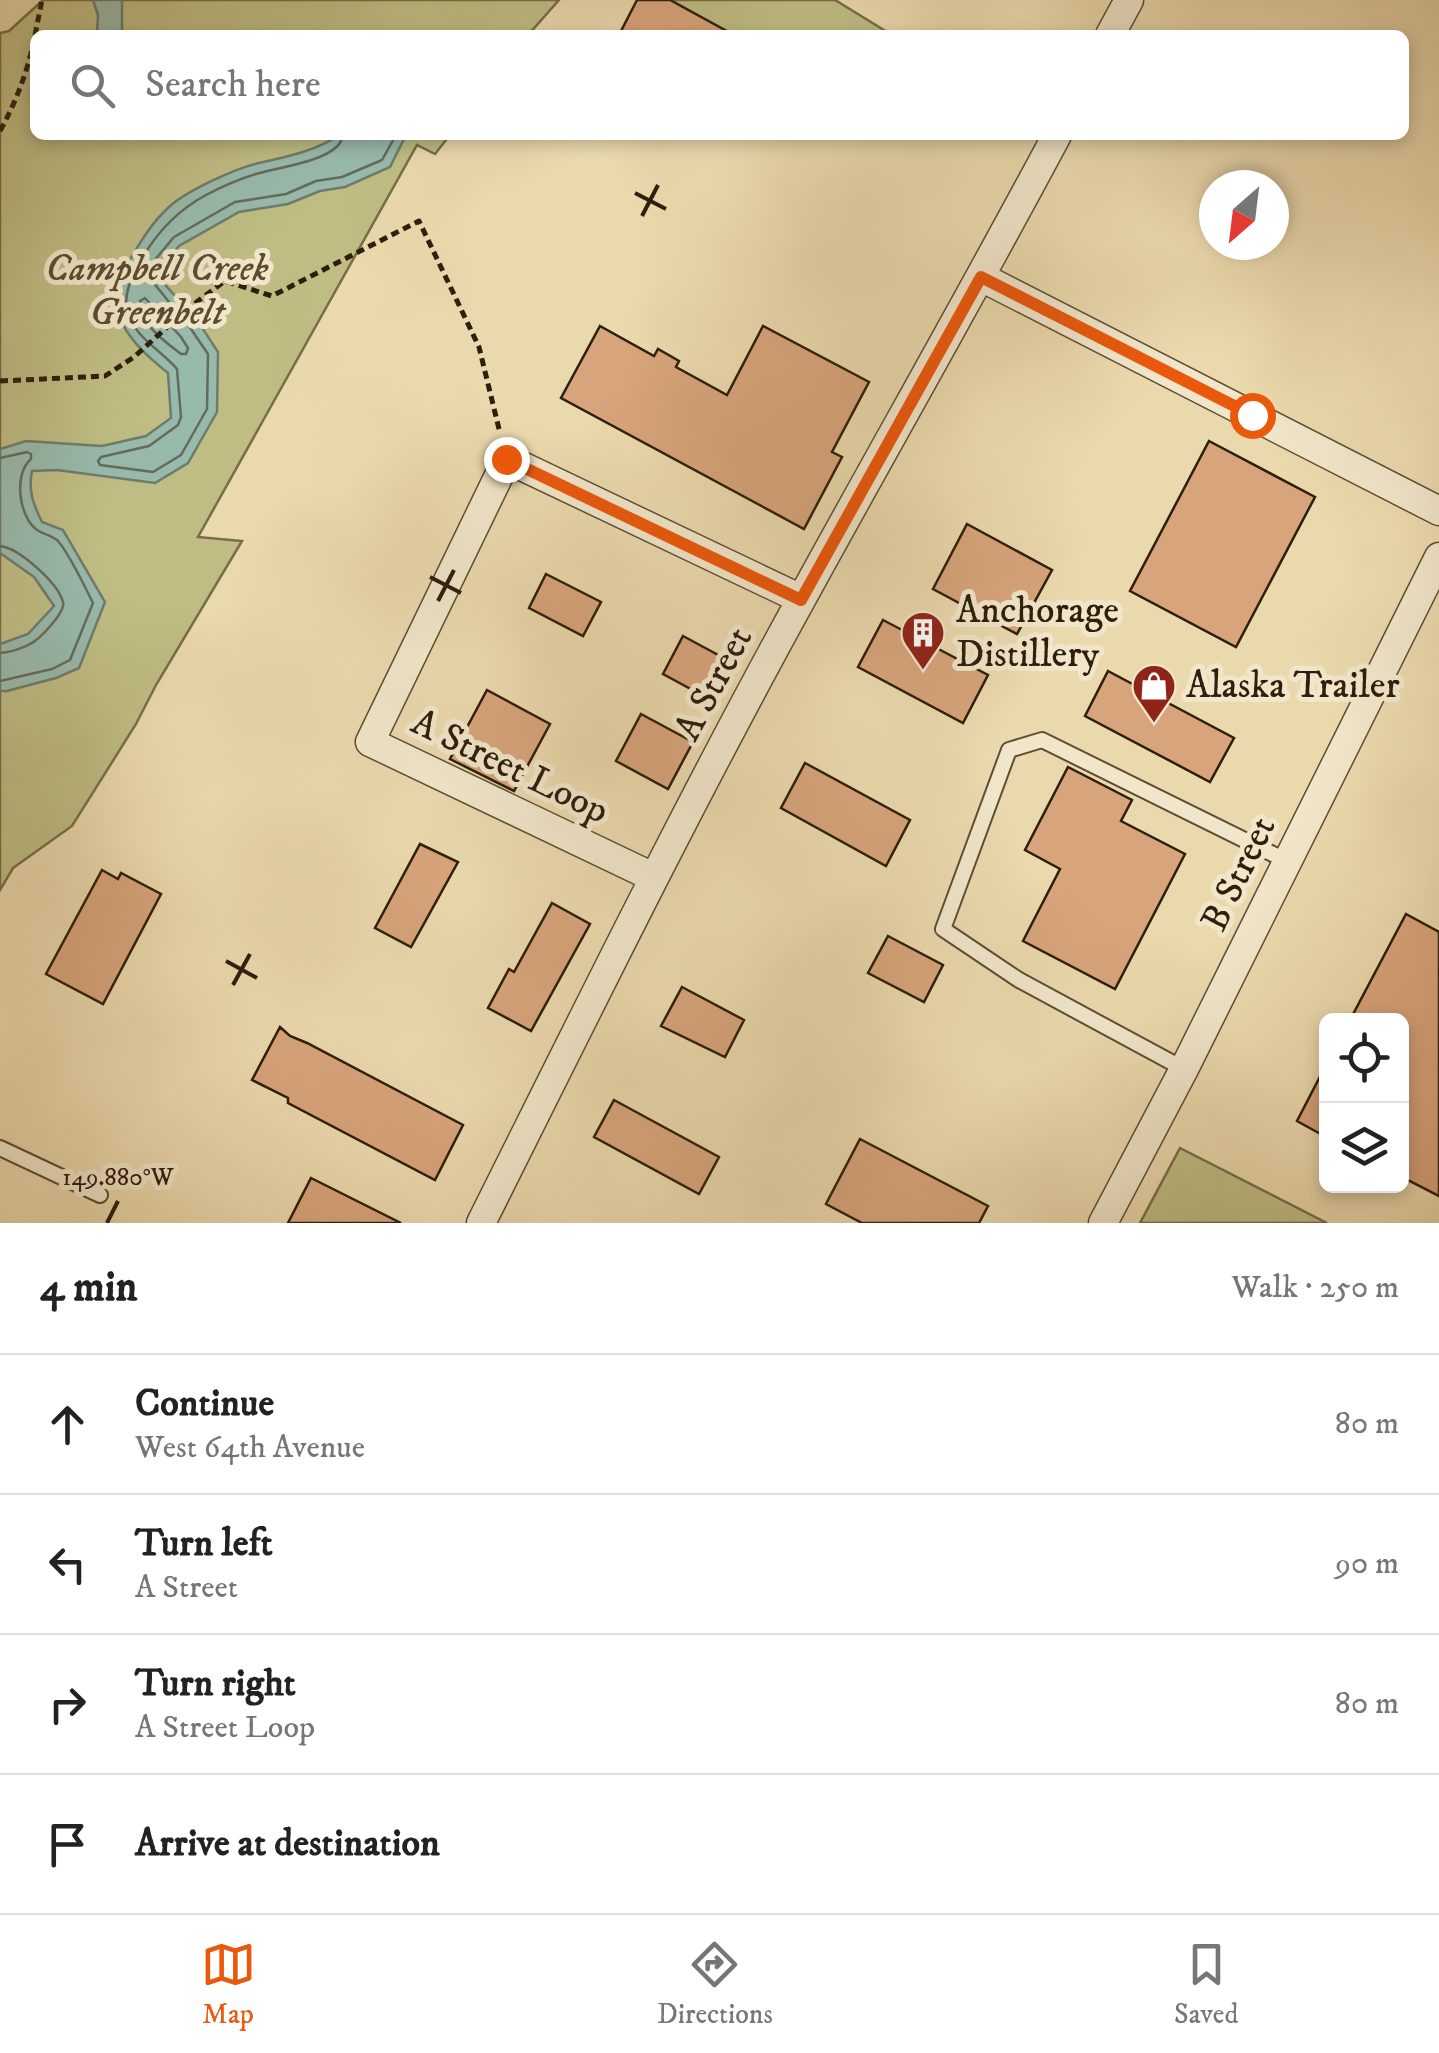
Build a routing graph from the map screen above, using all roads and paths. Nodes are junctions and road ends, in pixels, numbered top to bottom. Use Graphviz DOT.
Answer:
graph roads {
  1 [pos="42,0"];
  2 [pos="1129,0"];
  3 [pos="36,30"];
  4 [pos="1113,30"];
  5 [pos="30,62"];
  6 [pos="0,130"];
  7 [pos="1054,140"];
  8 [pos="981,277"];
  9 [pos="0,381"];
  10 [pos="506,459"];
  11 [pos="1439,511"];
  12 [pos="1439,556"];
  13 [pos="801,600"];
  14 [pos="1287,861"];
  15 [pos="653,877"];
  16 [pos="1184,1068"];
  17 [pos="0,1148"];
  18 [pos="100,1196"];
  19 [pos="482,1223"];
  20 [pos="1104,1223"];
  1 -- 3 [label="path"];
  2 -- 4 [label="street"];
  5 -- 6 [label="path"];
  7 -- 8 [label="street, A Street"];
  8 -- 11 [label="street"];
  8 -- 13 [label="street, A Street"];
  9 -- 10 [label="path"];
  10 -- 13 [label="street"];
  10 -- 15 [label="street, A Street Loop"];
  12 -- 14 [label="street, B Street"];
  13 -- 15 [label="street, A Street"];
  14 -- 16 [label="street, B Street"];
  14 -- 16 [label="lane"];
  15 -- 19 [label="street, A Street"];
  16 -- 20 [label="street, B Street"];
  17 -- 18 [label="lane"];
}
